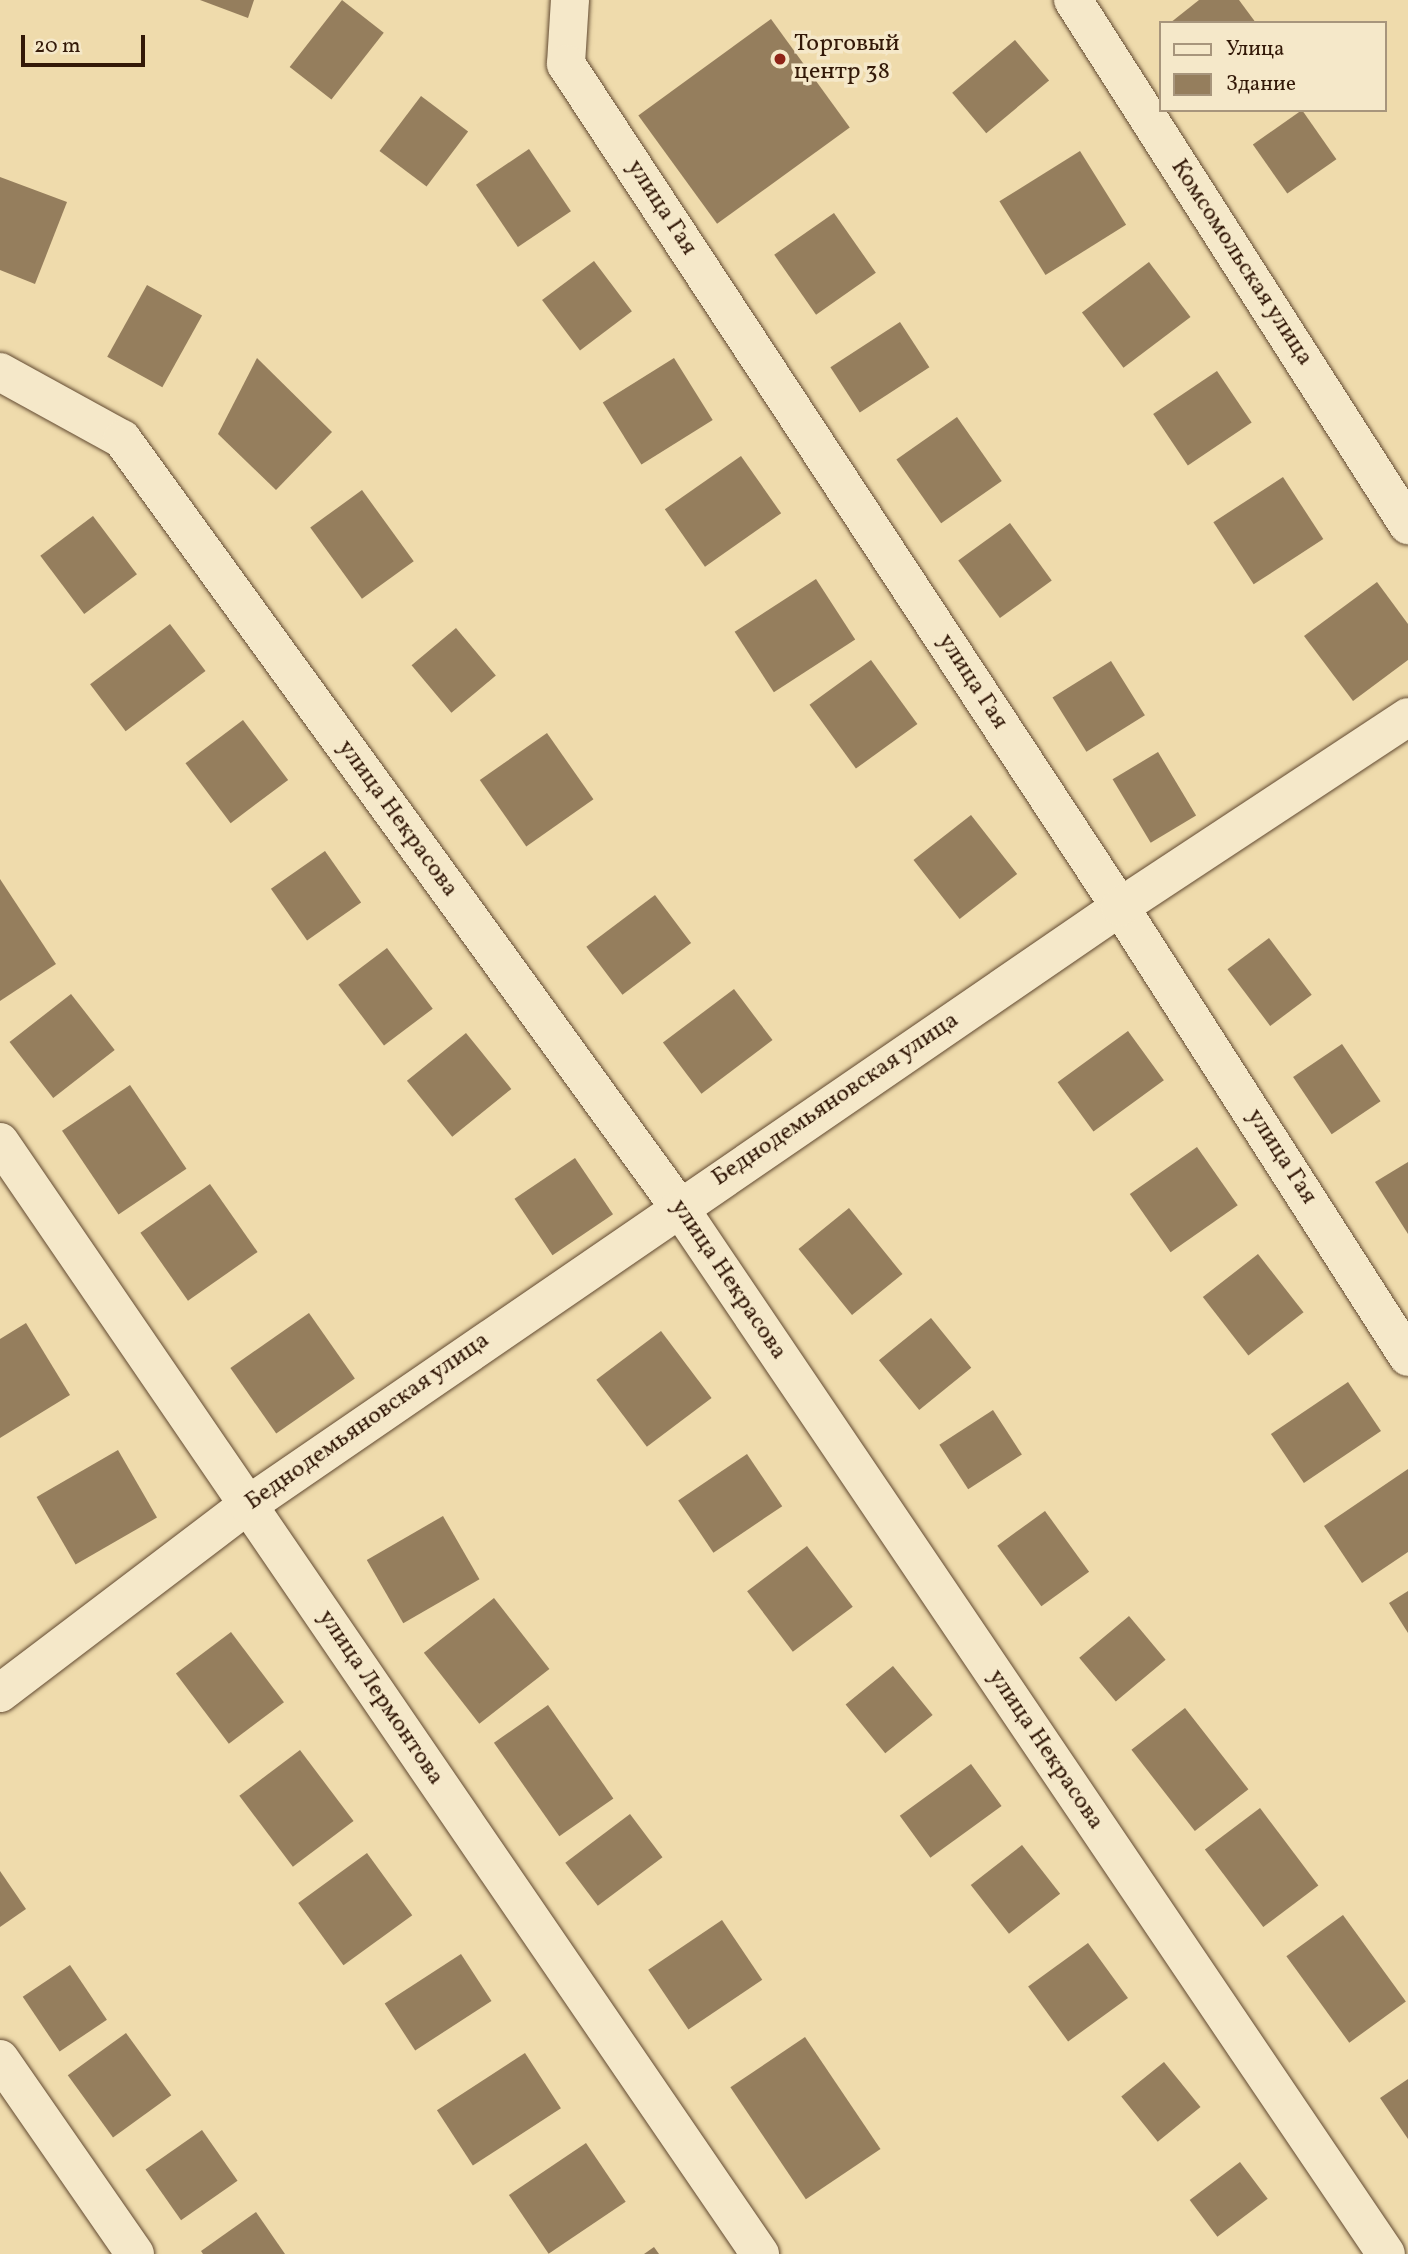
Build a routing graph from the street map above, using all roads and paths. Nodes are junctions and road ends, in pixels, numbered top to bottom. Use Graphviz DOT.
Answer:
graph roads {
  1 [pos="570,0"];
  2 [pos="1073,0"];
  3 [pos="0,372"];
  4 [pos="1408,525"];
  5 [pos="1408,717"];
  6 [pos="1120,906"];
  7 [pos="0,1142"];
  8 [pos="679,1207"];
  9 [pos="1408,1357"];
  10 [pos="248,1505"];
  11 [pos="0,1693"];
  12 [pos="0,2059"];
  13 [pos="1408,2246"];
  14 [pos="135,2254"];
  15 [pos="760,2254"];
  16 [pos="1386,2254"];
  17 [pos="1398,2254"];
  1 -- 6 [label="street, улица Гая"];
  2 -- 4 [label="street, Комсомольская улица"];
  3 -- 8 [label="street, улица Некрасова"];
  5 -- 6 [label="street, Беднодемьяновская улица"];
  6 -- 8 [label="street, Беднодемьяновская улица"];
  6 -- 9 [label="street, улица Гая"];
  7 -- 10 [label="street, улица Лермонтова"];
  8 -- 10 [label="street, Беднодемьяновская улица"];
  8 -- 16 [label="street, улица Некрасова"];
  10 -- 11 [label="street, Беднодемьяновская улица"];
  10 -- 15 [label="street, улица Лермонтова"];
  12 -- 14 [label="street"];
  13 -- 17 [label="street"];
}
